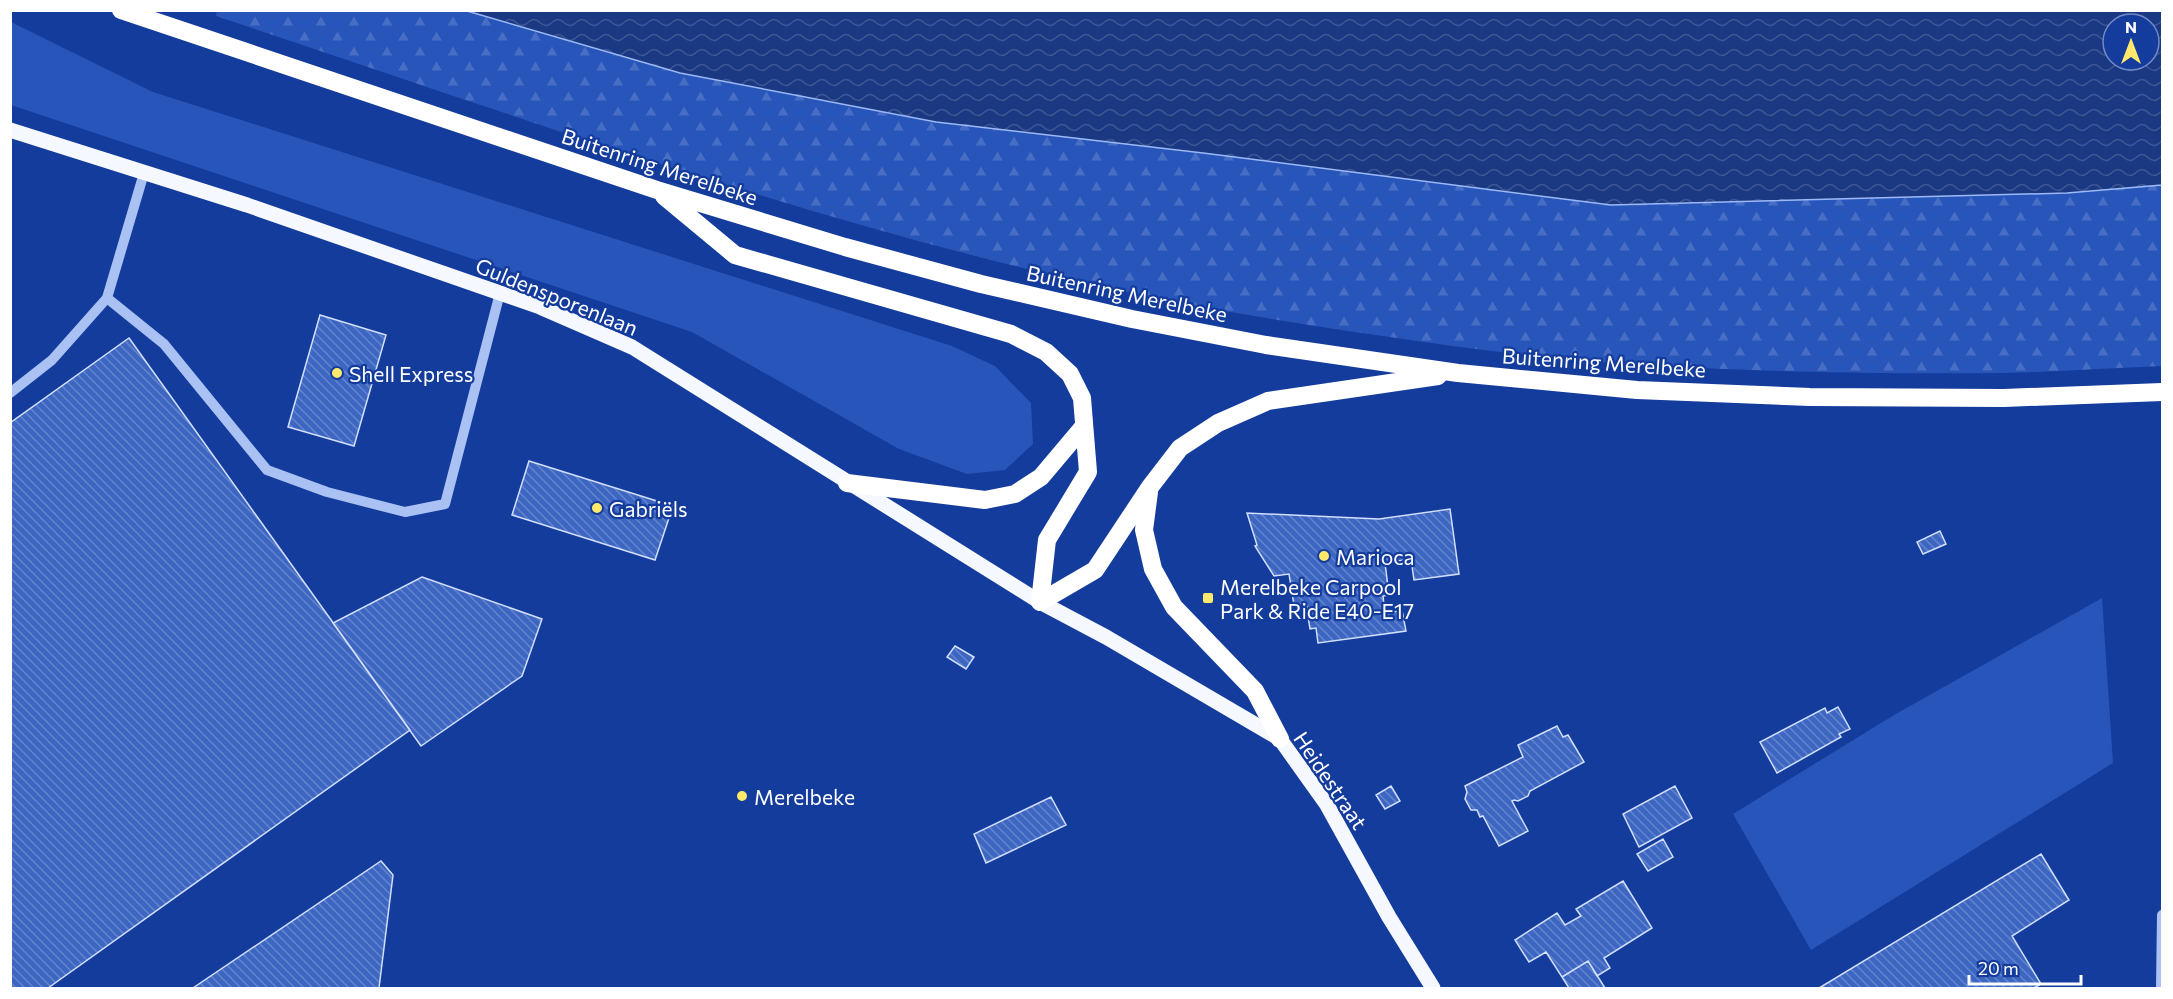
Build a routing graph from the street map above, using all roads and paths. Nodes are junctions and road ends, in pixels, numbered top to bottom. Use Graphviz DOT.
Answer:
graph roads {
  1 [pos="121,10"];
  2 [pos="10,130"];
  3 [pos="144,173"];
  4 [pos="657,190"];
  5 [pos="500,293"];
  6 [pos="107,298"];
  7 [pos="1458,373"];
  8 [pos="2163,392"];
  9 [pos="10,393"];
  10 [pos="1084,426"];
  11 [pos="848,483"];
  12 [pos="1150,487"];
  13 [pos="1040,602"];
  14 [pos="1280,739"];
  15 [pos="2163,915"];
  16 [pos="1433,988"];
  17 [pos="2161,988"];
  1 -- 4 [label="highway, Buitenring Merelbeke"];
  2 -- 3 [label="main road, Guldensporenlaan"];
  3 -- 5 [label="main road, Guldensporenlaan"];
  3 -- 6 [label="lane"];
  4 -- 7 [label="highway, Buitenring Merelbeke"];
  4 -- 10 [label="highway"];
  5 -- 6 [label="lane"];
  5 -- 11 [label="main road, Guldensporenlaan"];
  6 -- 9 [label="lane"];
  7 -- 8 [label="highway, Buitenring Merelbeke"];
  7 -- 12 [label="highway"];
  10 -- 11 [label="highway"];
  10 -- 13 [label="highway"];
  11 -- 13 [label="main road, Guldensporenlaan"];
  12 -- 13 [label="highway"];
  12 -- 14 [label="highway"];
  13 -- 14 [label="main road, Heidestraat"];
  14 -- 16 [label="main road, Heidestraat"];
  15 -- 17 [label="lane"];
}
